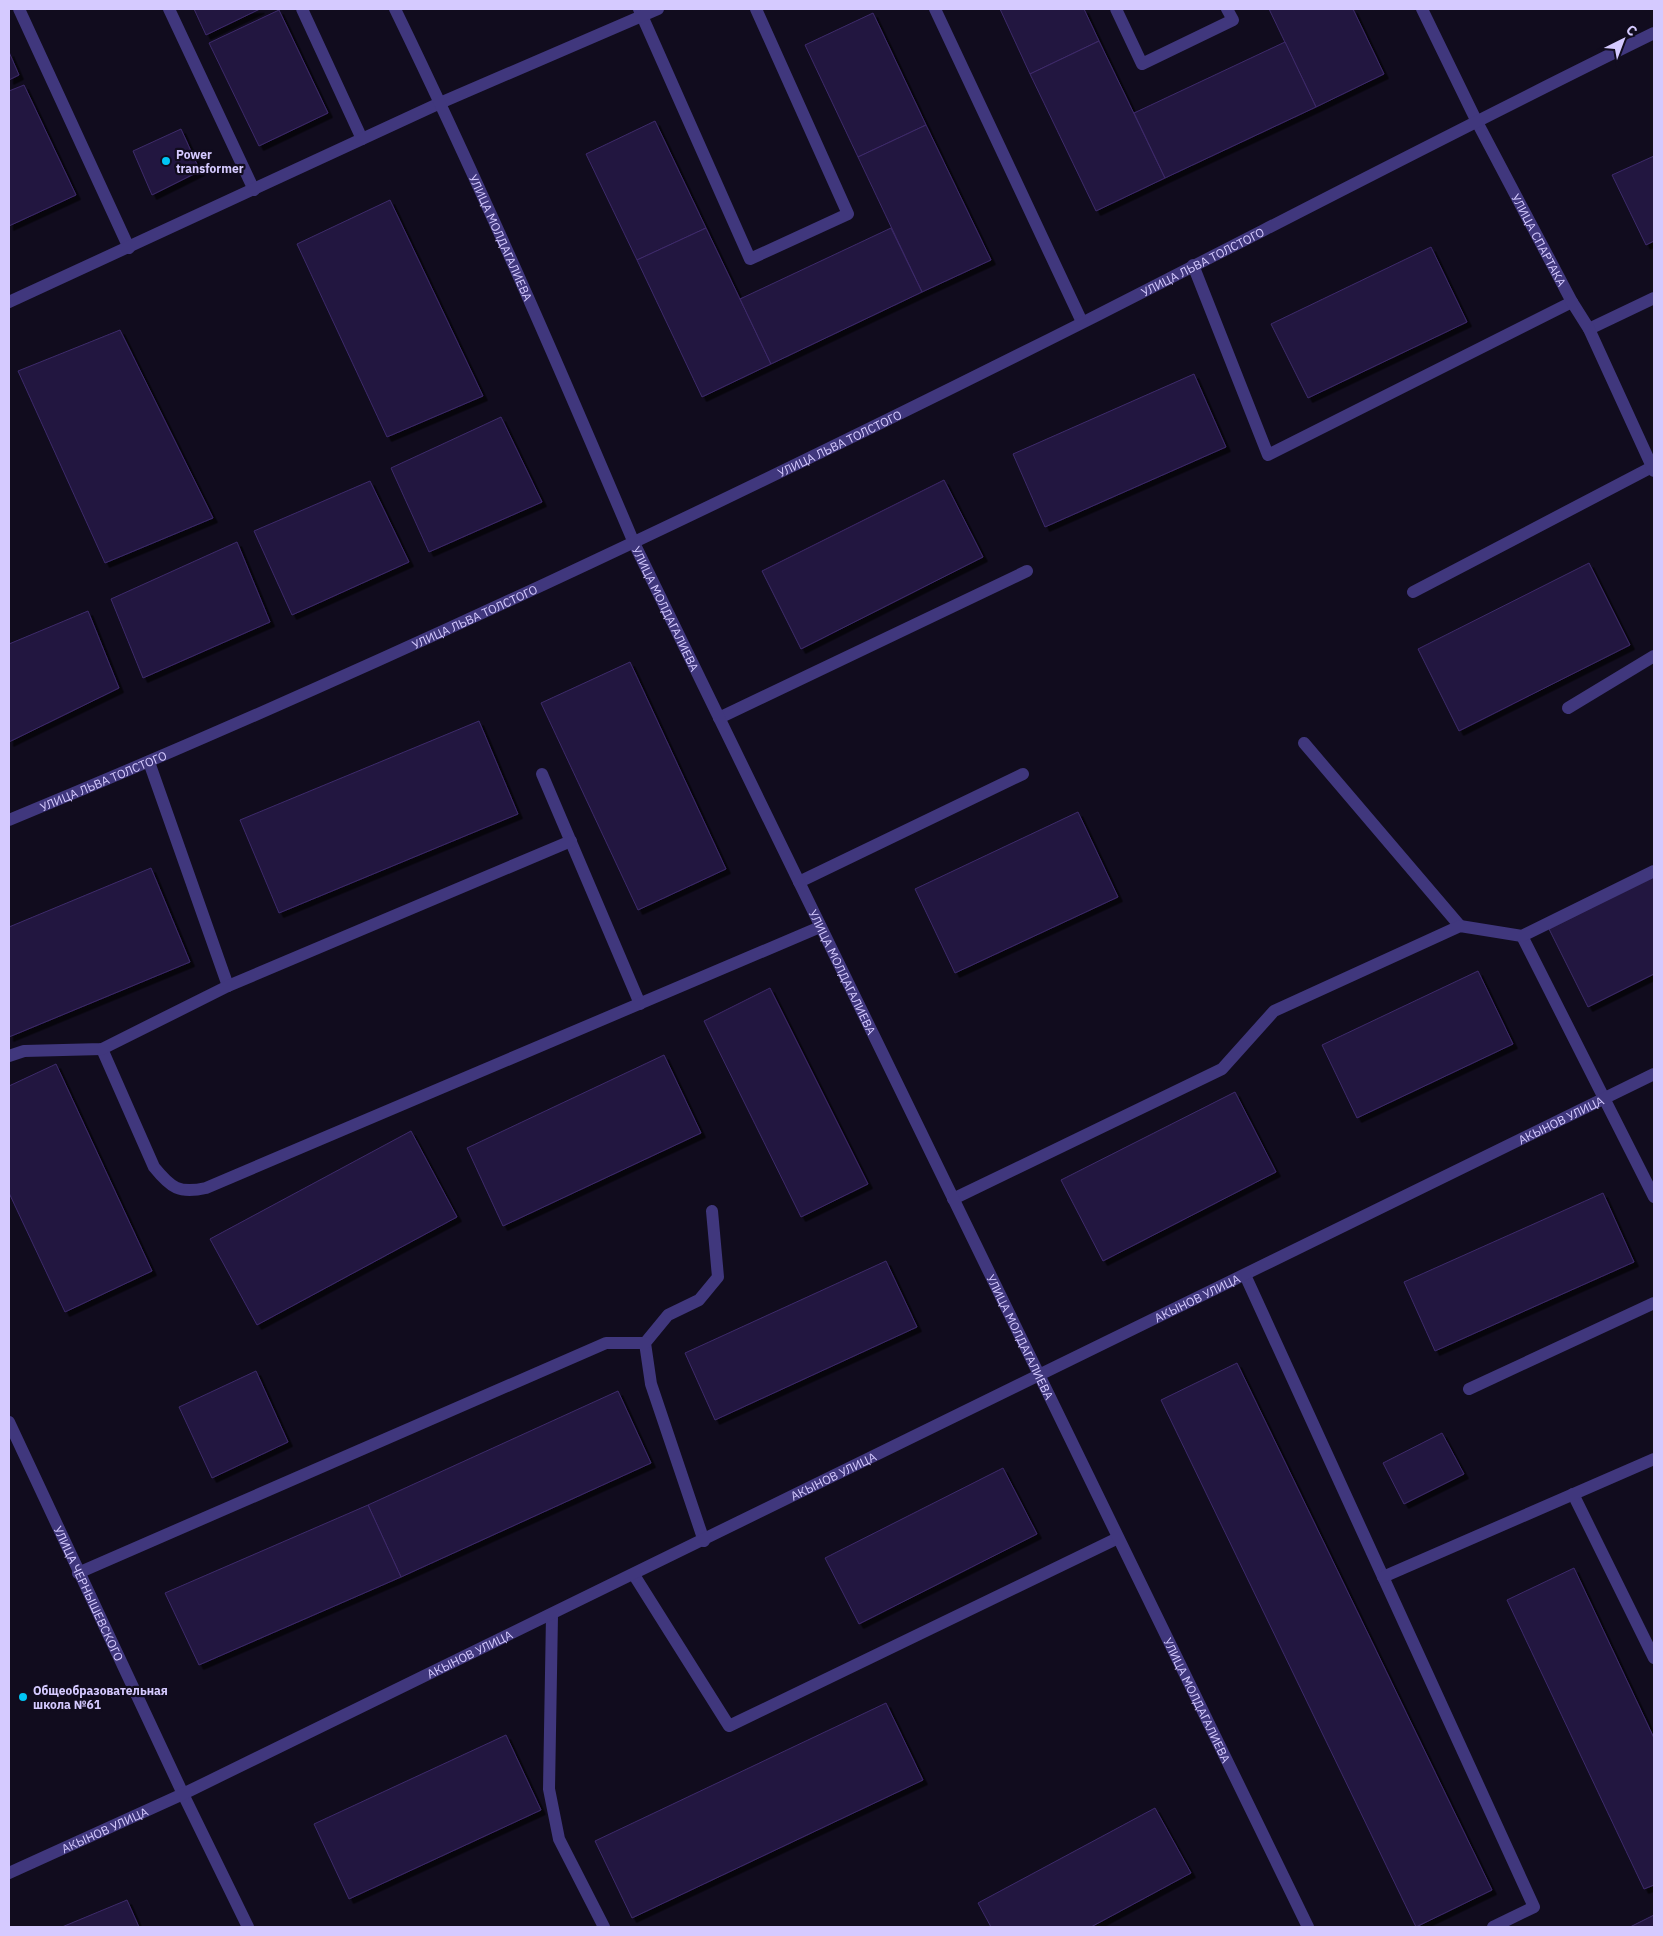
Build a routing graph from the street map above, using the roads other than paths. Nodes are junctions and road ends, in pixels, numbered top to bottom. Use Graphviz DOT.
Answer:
graph roads {
  1 [pos="18,9"];
  2 [pos="169,9"];
  3 [pos="302,9"];
  4 [pos="395,9"];
  5 [pos="658,9"];
  6 [pos="756,9"];
  7 [pos="935,9"];
  8 [pos="1116,9"];
  9 [pos="1227,9"];
  10 [pos="1422,9"];
  11 [pos="641,13"];
  12 [pos="1654,33"];
  13 [pos="440,103"];
  14 [pos="1476,120"];
  15 [pos="362,139"];
  16 [pos="254,190"];
  17 [pos="129,248"];
  18 [pos="1193,265"];
  19 [pos="1654,298"];
  20 [pos="10,300"];
  21 [pos="1572,302"];
  22 [pos="1082,322"];
  23 [pos="1589,329"];
  24 [pos="1653,469"];
  25 [pos="634,543"];
  26 [pos="1027,570"];
  27 [pos="1412,592"];
  28 [pos="1654,656"];
  29 [pos="1568,708"];
  30 [pos="719,718"];
  31 [pos="1304,743"];
  32 [pos="149,762"];
  33 [pos="542,774"];
  34 [pos="1023,774"];
  35 [pos="9,820"];
  36 [pos="571,840"];
  37 [pos="1654,871"];
  38 [pos="799,882"];
  39 [pos="820,926"];
  40 [pos="1460,926"];
  41 [pos="1522,936"];
  42 [pos="228,986"];
  43 [pos="640,1004"];
  44 [pos="102,1049"];
  45 [pos="9,1056"];
  46 [pos="1654,1074"];
  47 [pos="1605,1098"];
  48 [pos="1654,1197"];
  49 [pos="953,1199"];
  50 [pos="712,1211"];
  51 [pos="1245,1275"];
  52 [pos="1654,1303"];
  53 [pos="644,1343"];
  54 [pos="1040,1376"];
  55 [pos="1469,1389"];
  56 [pos="9,1422"];
  57 [pos="1654,1459"];
  58 [pos="1573,1494"];
  59 [pos="1118,1538"];
  60 [pos="704,1541"];
  61 [pos="78,1573"];
  62 [pos="634,1575"];
  63 [pos="1383,1577"];
  64 [pos="552,1615"];
  65 [pos="1654,1658"];
  66 [pos="183,1794"];
  67 [pos="9,1873"];
  68 [pos="248,1927"];
  69 [pos="604,1927"];
  70 [pos="1308,1927"];
  71 [pos="1493,1927"];
  1 -- 17 [label="street"];
  2 -- 16 [label="street"];
  3 -- 15 [label="street"];
  4 -- 13 [label="street, УЛИЦА МОЛДАГАЛИЕВА"];
  5 -- 11 [label="street"];
  6 -- 11 [label="street"];
  7 -- 22 [label="street"];
  8 -- 9 [label="street"];
  10 -- 14 [label="street, УЛИЦА СПАРТАКА"];
  11 -- 13 [label="street"];
  12 -- 14 [label="street, УЛИЦА ЛЬВА ТОЛСТОГО"];
  13 -- 15 [label="street"];
  13 -- 25 [label="street, УЛИЦА МОЛДАГАЛИЕВА"];
  14 -- 18 [label="street, УЛИЦА ЛЬВА ТОЛСТОГО"];
  14 -- 21 [label="street, УЛИЦА СПАРТАКА"];
  15 -- 16 [label="street"];
  16 -- 17 [label="street"];
  17 -- 20 [label="street"];
  18 -- 21 [label="street"];
  18 -- 22 [label="street, УЛИЦА ЛЬВА ТОЛСТОГО"];
  19 -- 23 [label="street"];
  21 -- 23 [label="street, УЛИЦА СПАРТАКА"];
  22 -- 25 [label="street, УЛИЦА ЛЬВА ТОЛСТОГО"];
  23 -- 24 [label="street, УЛИЦА СПАРТАКА"];
  24 -- 27 [label="street"];
  25 -- 30 [label="street, УЛИЦА МОЛДАГАЛИЕВА"];
  25 -- 32 [label="street, УЛИЦА ЛЬВА ТОЛСТОГО"];
  26 -- 30 [label="street"];
  28 -- 29 [label="street"];
  30 -- 38 [label="street, УЛИЦА МОЛДАГАЛИЕВА"];
  31 -- 40 [label="street"];
  32 -- 35 [label="street, УЛИЦА ЛЬВА ТОЛСТОГО"];
  32 -- 42 [label="street"];
  33 -- 36 [label="street"];
  34 -- 38 [label="street"];
  36 -- 42 [label="street"];
  36 -- 43 [label="street"];
  37 -- 41 [label="street"];
  38 -- 39 [label="street, УЛИЦА МОЛДАГАЛИЕВА"];
  39 -- 43 [label="street"];
  39 -- 49 [label="street, УЛИЦА МОЛДАГАЛИЕВА"];
  40 -- 41 [label="street"];
  40 -- 49 [label="street"];
  41 -- 47 [label="street"];
  42 -- 44 [label="street"];
  43 -- 44 [label="street"];
  44 -- 45 [label="street"];
  46 -- 47 [label="street, АКЫНОВ УЛИЦА"];
  47 -- 48 [label="street"];
  47 -- 51 [label="street, АКЫНОВ УЛИЦА"];
  49 -- 54 [label="street, УЛИЦА МОЛДАГАЛИЕВА"];
  50 -- 53 [label="street"];
  51 -- 54 [label="street, АКЫНОВ УЛИЦА"];
  51 -- 63 [label="street"];
  52 -- 55 [label="street"];
  53 -- 60 [label="street"];
  53 -- 61 [label="street"];
  54 -- 59 [label="street, УЛИЦА МОЛДАГАЛИЕВА"];
  54 -- 60 [label="street, АКЫНОВ УЛИЦА"];
  56 -- 61 [label="street, УЛИЦА ЧЕРНЫШЕВСКОГО"];
  57 -- 58 [label="street"];
  58 -- 63 [label="street"];
  58 -- 65 [label="street"];
  59 -- 62 [label="street"];
  59 -- 70 [label="street, УЛИЦА МОЛДАГАЛИЕВА"];
  60 -- 62 [label="street, АКЫНОВ УЛИЦА"];
  61 -- 66 [label="street, УЛИЦА ЧЕРНЫШЕВСКОГО"];
  62 -- 64 [label="street, АКЫНОВ УЛИЦА"];
  63 -- 71 [label="street"];
  64 -- 66 [label="street, АКЫНОВ УЛИЦА"];
  64 -- 69 [label="street"];
  66 -- 67 [label="street, АКЫНОВ УЛИЦА"];
  66 -- 68 [label="street, УЛИЦА ЧЕРНЫШЕВСКОГО"];
}
